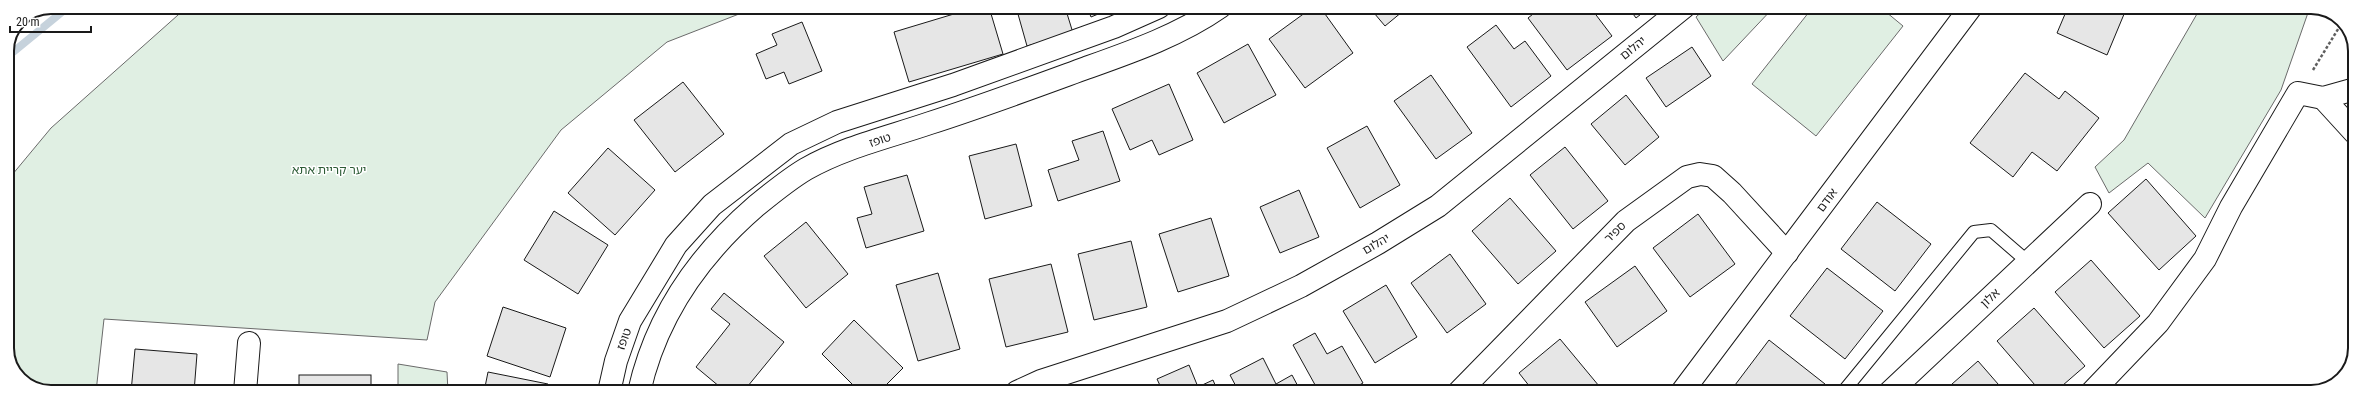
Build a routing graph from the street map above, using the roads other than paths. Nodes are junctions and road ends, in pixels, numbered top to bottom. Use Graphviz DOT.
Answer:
graph roads {
  1 [pos="1143,14"];
  2 [pos="1207,14"];
  3 [pos="1675,14"];
  4 [pos="1966,14"];
  5 [pos="2348,91"];
  6 [pos="2323,98"];
  7 [pos="2348,125"];
  8 [pos="2090,204"];
  9 [pos="1787,253"];
  10 [pos="2028,262"];
  11 [pos="249,343"];
  12 [pos="246,385"];
  13 [pos="611,385"];
  14 [pos="641,385"];
  15 [pos="1033,385"];
  16 [pos="1466,385"];
  17 [pos="1687,385"];
  18 [pos="1849,385"];
  19 [pos="1897,385"];
  20 [pos="2099,385"];
  1 -- 13 [label="street, טופז"];
  2 -- 14 [label="street, טופז"];
  3 -- 15 [label="street, יהלום"];
  4 -- 9 [label="street, אודם"];
  5 -- 6 [label="street"];
  6 -- 7 [label="street"];
  6 -- 20 [label="street"];
  8 -- 10 [label="street, אלון"];
  9 -- 16 [label="street, ספיר"];
  9 -- 17 [label="street, אודם"];
  10 -- 18 [label="lane"];
  10 -- 19 [label="street, אלון"];
  11 -- 12 [label="street"];
}
